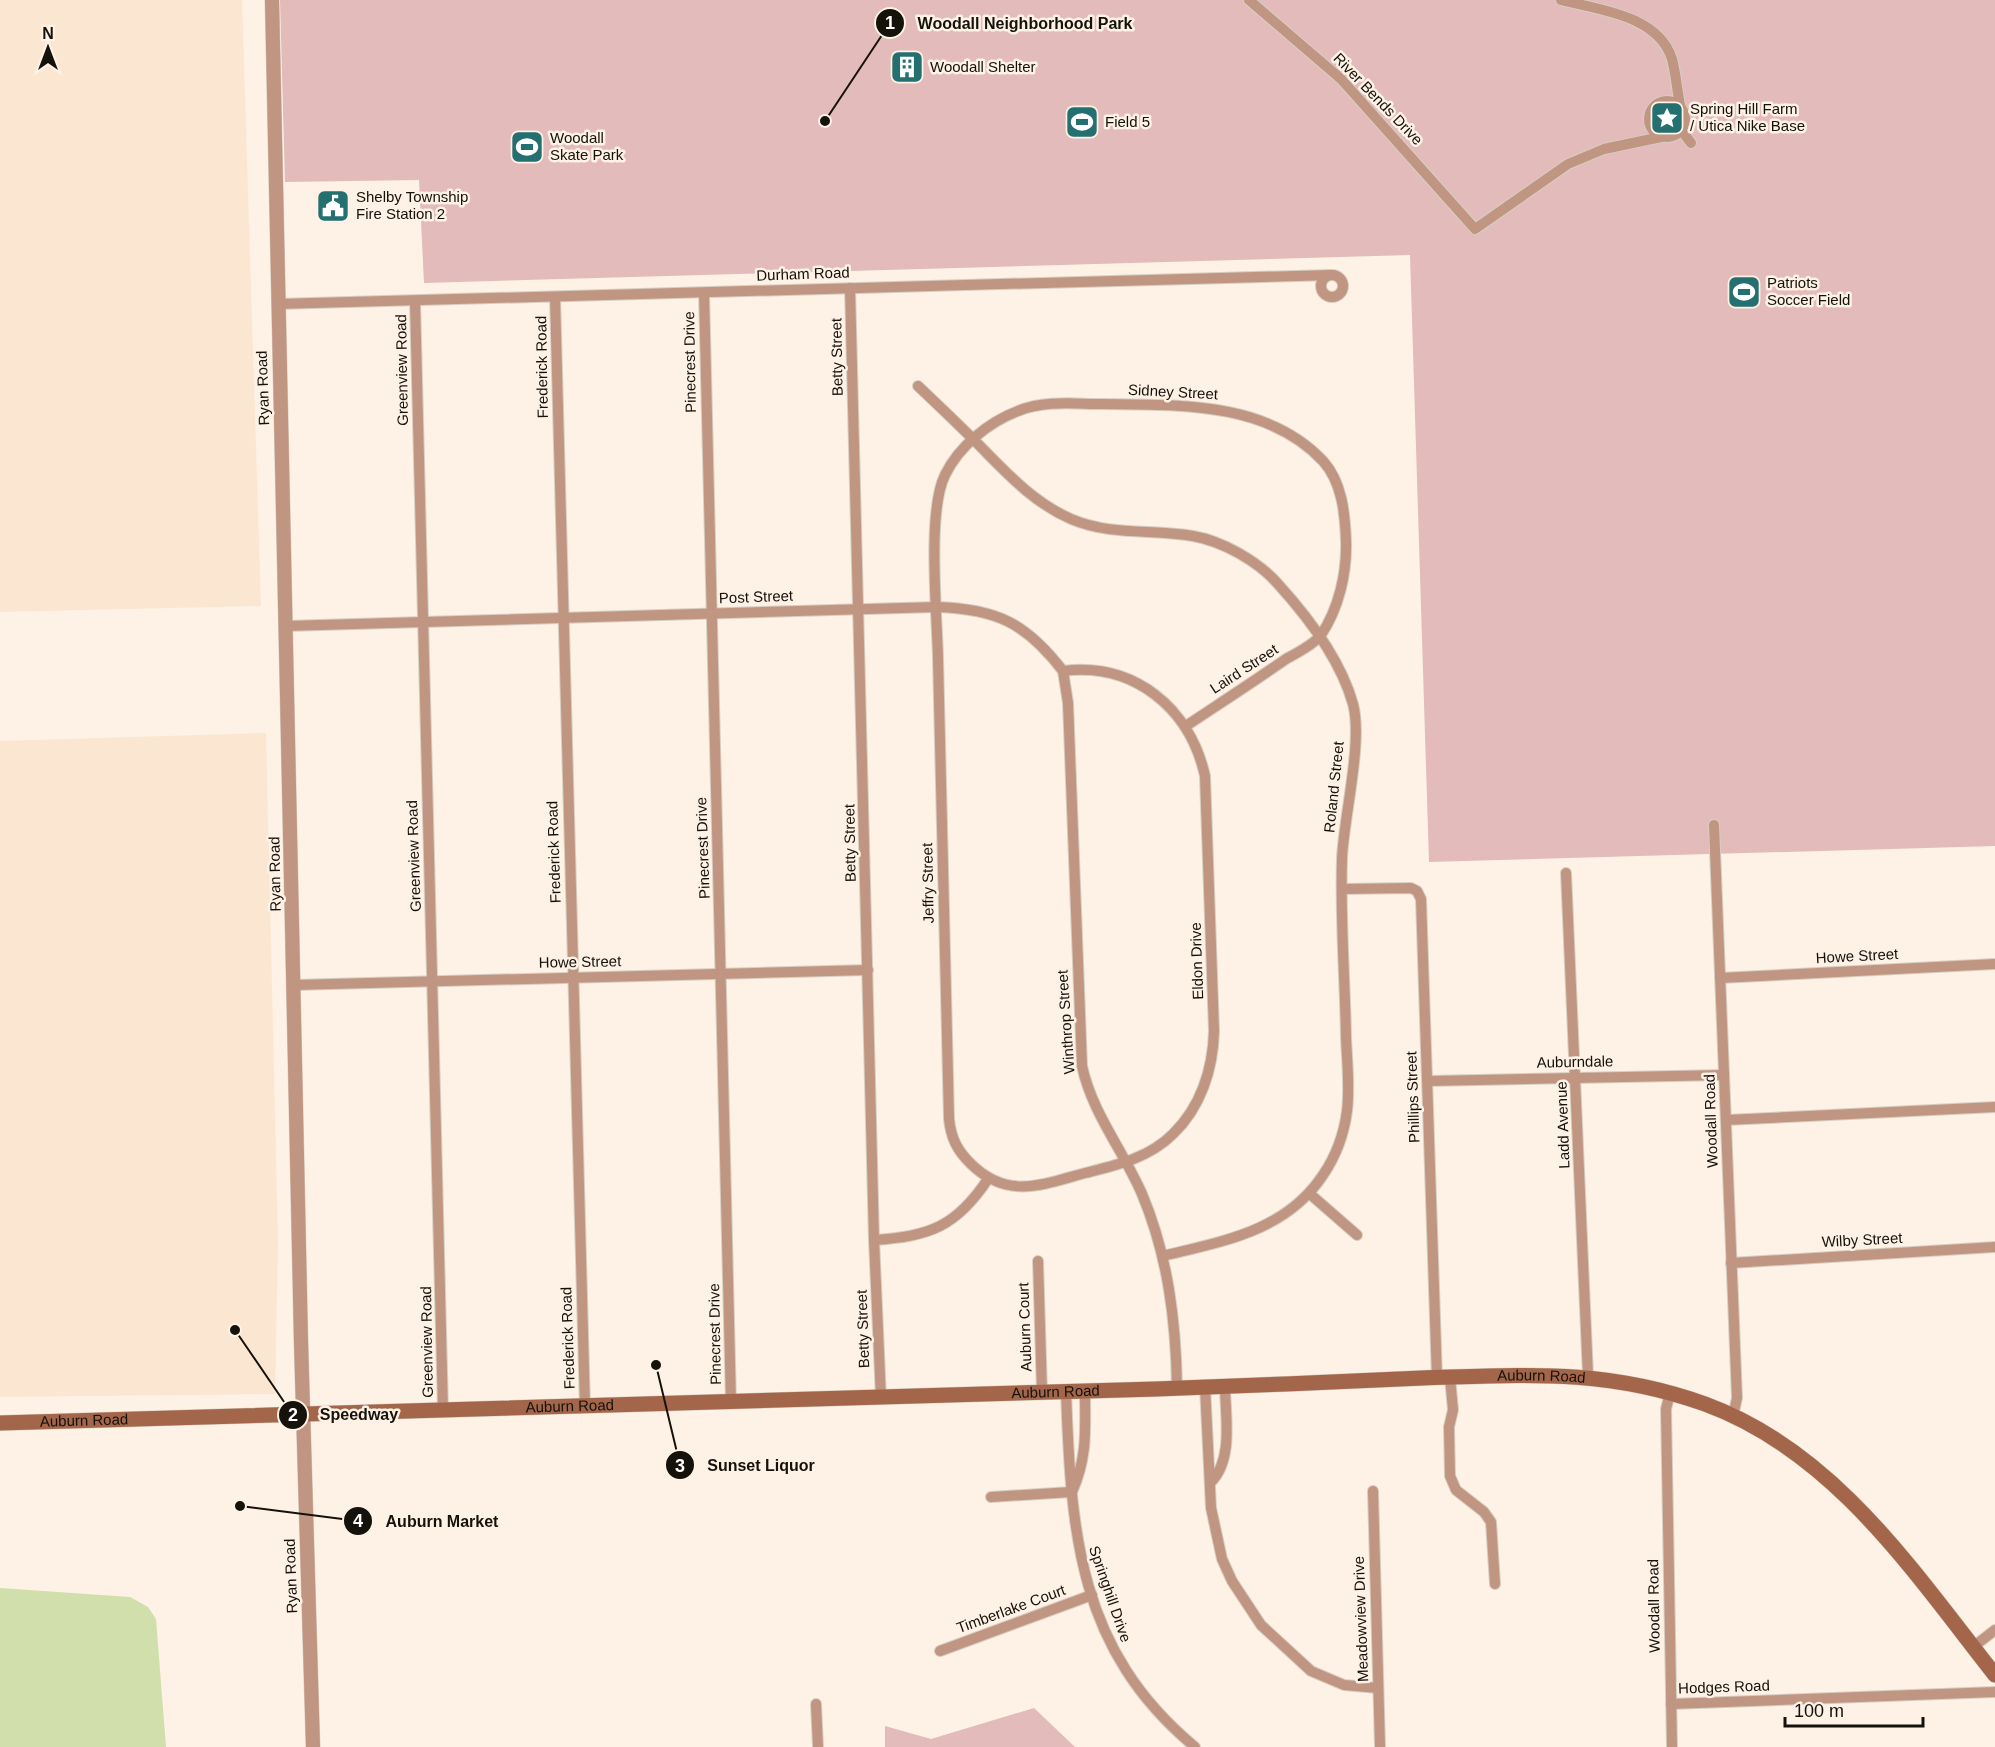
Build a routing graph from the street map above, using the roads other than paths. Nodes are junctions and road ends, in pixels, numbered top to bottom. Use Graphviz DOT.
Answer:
graph roads {
  1 [pos="272,0"];
  2 [pos="1249,0"];
  3 [pos="1561,0"];
  4 [pos="1678,89"];
  5 [pos="1668,100"];
  6 [pos="1680,105"];
  7 [pos="1651,129"];
  8 [pos="1682,131"];
  9 [pos="1661,137"];
  10 [pos="1648,140"];
  11 [pos="1691,143"];
  12 [pos="1331,275"];
  13 [pos="1312,276"];
  14 [pos="850,288"];
  15 [pos="1322,291"];
  16 [pos="704,293"];
  17 [pos="555,297"];
  18 [pos="415,301"];
  19 [pos="277,304"];
  20 [pos="918,386"];
  21 [pos="973,439"];
  22 [pos="937,607"];
  23 [pos="859,609"];
  24 [pos="712,613"];
  25 [pos="562,618"];
  26 [pos="423,622"];
  27 [pos="286,626"];
  28 [pos="1319,638"];
  29 [pos="1063,671"];
  30 [pos="1186,726"];
  31 [pos="1714,825"];
  32 [pos="1566,873"];
  33 [pos="1342,890"];
  34 [pos="1995,964"];
  35 [pos="868,970"];
  36 [pos="722,974"];
  37 [pos="572,978"];
  38 [pos="1720,978"];
  39 [pos="433,982"];
  40 [pos="294,985"];
  41 [pos="1724,1076"];
  42 [pos="1576,1077"];
  43 [pos="1428,1081"];
  44 [pos="1995,1107"];
  45 [pos="1726,1120"];
  46 [pos="1127,1161"];
  47 [pos="988,1179"];
  48 [pos="1310,1194"];
  49 [pos="1357,1234"];
  50 [pos="874,1240"];
  51 [pos="1995,1247"];
  52 [pos="1163,1256"];
  53 [pos="1038,1261"];
  54 [pos="1731,1263"];
  55 [pos="1588,1376"];
  56 [pos="1444,1378"];
  57 [pos="1225,1385"];
  58 [pos="1205,1386"];
  59 [pos="1177,1388"];
  60 [pos="1066,1391"];
  61 [pos="1085,1391"];
  62 [pos="1042,1392"];
  63 [pos="1670,1393"];
  64 [pos="881,1398"];
  65 [pos="731,1403"];
  66 [pos="585,1407"];
  67 [pos="444,1411"];
  68 [pos="303,1416"];
  69 [pos="1733,1416"];
  70 [pos="0,1423"];
  71 [pos="1211,1482"];
  72 [pos="1373,1491"];
  73 [pos="1071,1492"];
  74 [pos="991,1497"];
  75 [pos="1495,1584"];
  76 [pos="1092,1595"];
  77 [pos="1995,1630"];
  78 [pos="1972,1647"];
  79 [pos="940,1651"];
  80 [pos="1995,1675"];
  81 [pos="1378,1688"];
  82 [pos="1995,1692"];
  83 [pos="816,1704"];
  84 [pos="1671,1704"];
  85 [pos="313,1747"];
  86 [pos="818,1747"];
  87 [pos="1195,1747"];
  88 [pos="1380,1747"];
  89 [pos="1672,1747"];
  1 -- 19 [label="street, Ryan Road"];
  2 -- 10 [label="street, River Bends Drive"];
  3 -- 4 [label="street"];
  4 -- 5 [label="street"];
  4 -- 6 [label="street"];
  5 -- 6 [label="street"];
  5 -- 7 [label="street"];
  6 -- 8 [label="street"];
  7 -- 9 [label="street"];
  7 -- 10 [label="street"];
  8 -- 9 [label="street"];
  8 -- 11 [label="street"];
  9 -- 10 [label="street"];
  12 -- 13 [label="street, Durham Road"];
  12 -- 15 [label="street"];
  12 -- 15 [label="street"];
  13 -- 14 [label="street, Durham Road"];
  13 -- 15 [label="street"];
  14 -- 16 [label="street, Durham Road"];
  14 -- 23 [label="street, Betty Street"];
  16 -- 17 [label="street, Durham Road"];
  16 -- 24 [label="street, Pinecrest Drive"];
  17 -- 18 [label="street, Durham Road"];
  17 -- 25 [label="street, Frederick Road"];
  18 -- 19 [label="street, Durham Road"];
  18 -- 26 [label="street, Greenview Road"];
  19 -- 27 [label="street, Ryan Road"];
  20 -- 21 [label="street, Roland Street"];
  21 -- 22 [label="street, Jeffry Street"];
  21 -- 28 [label="street, Roland Street"];
  21 -- 28 [label="street, Sidney Street"];
  22 -- 23 [label="street, Post Street"];
  22 -- 29 [label="street, Post Street"];
  22 -- 47 [label="street, Jeffry Street"];
  23 -- 24 [label="street, Post Street"];
  23 -- 35 [label="street, Betty Street"];
  24 -- 25 [label="street, Post Street"];
  24 -- 36 [label="street, Pinecrest Drive"];
  25 -- 26 [label="street, Post Street"];
  25 -- 37 [label="street, Frederick Road"];
  26 -- 27 [label="street, Post Street"];
  26 -- 39 [label="street, Greenview Road"];
  27 -- 40 [label="street, Ryan Road"];
  28 -- 30 [label="street, Laird Street"];
  28 -- 33 [label="street, Roland Street"];
  29 -- 30 [label="street"];
  29 -- 46 [label="street, Winthrop Street"];
  30 -- 46 [label="street, Eldon Drive"];
  31 -- 38 [label="street, Woodall Road"];
  32 -- 42 [label="street, Ladd Avenue"];
  33 -- 43 [label="street, Phillips Street"];
  33 -- 48 [label="street, Roland Street"];
  34 -- 38 [label="street, Howe Street"];
  35 -- 36 [label="street, Howe Street"];
  35 -- 50 [label="street, Betty Street"];
  36 -- 37 [label="street, Howe Street"];
  36 -- 65 [label="street, Pinecrest Drive"];
  37 -- 39 [label="street, Howe Street"];
  37 -- 66 [label="street, Frederick Road"];
  38 -- 41 [label="street, Woodall Road"];
  39 -- 40 [label="street, Howe Street"];
  39 -- 67 [label="street, Greenview Road"];
  40 -- 68 [label="street, Ryan Road"];
  41 -- 42 [label="street, Auburndale"];
  41 -- 45 [label="street, Woodall Road"];
  42 -- 43 [label="street, Auburndale"];
  42 -- 55 [label="street, Ladd Avenue"];
  43 -- 56 [label="street, Phillips Street"];
  44 -- 45 [label="street"];
  45 -- 54 [label="street, Woodall Road"];
  46 -- 47 [label="street"];
  46 -- 52 [label="street, Winthrop Street"];
  47 -- 50 [label="street"];
  48 -- 49 [label="street"];
  48 -- 52 [label="street, Roland Street"];
  50 -- 64 [label="street, Betty Street"];
  51 -- 54 [label="street, Wilby Street"];
  52 -- 59 [label="street, Winthrop Street"];
  53 -- 62 [label="street, Auburn Court"];
  54 -- 69 [label="street, Woodall Road"];
  55 -- 56 [label="main road, Auburn Road"];
  55 -- 63 [label="main road, Auburn Road"];
  56 -- 57 [label="main road, Auburn Road"];
  56 -- 75 [label="street, Phillips Street"];
  57 -- 58 [label="main road, Auburn Road"];
  57 -- 71 [label="street"];
  58 -- 59 [label="main road, Auburn Road"];
  58 -- 71 [label="street"];
  59 -- 61 [label="main road, Auburn Road"];
  60 -- 61 [label="main road, Auburn Road"];
  60 -- 62 [label="main road, Auburn Road"];
  60 -- 73 [label="street, Springhill Drive"];
  61 -- 73 [label="street, Springhill Drive"];
  62 -- 64 [label="main road, Auburn Road"];
  63 -- 69 [label="main road, Auburn Road"];
  63 -- 84 [label="street, Woodall Road"];
  64 -- 65 [label="main road, Auburn Road"];
  65 -- 66 [label="main road, Auburn Road"];
  66 -- 67 [label="main road, Auburn Road"];
  67 -- 68 [label="main road, Auburn Road"];
  68 -- 70 [label="main road, Auburn Road"];
  68 -- 85 [label="street, Ryan Road"];
  69 -- 78 [label="main road, Auburn Road"];
  71 -- 81 [label="street"];
  72 -- 81 [label="street, Meadowview Drive"];
  73 -- 74 [label="street"];
  73 -- 76 [label="street, Springhill Drive"];
  76 -- 79 [label="street, Timberlake Court"];
  76 -- 87 [label="street, Springhill Drive"];
  77 -- 78 [label="street"];
  78 -- 80 [label="main road, Auburn Road"];
  81 -- 88 [label="street, Meadowview Drive"];
  82 -- 84 [label="street, Hodges Road"];
  83 -- 86 [label="street"];
  84 -- 89 [label="street, Woodall Road"];
}
